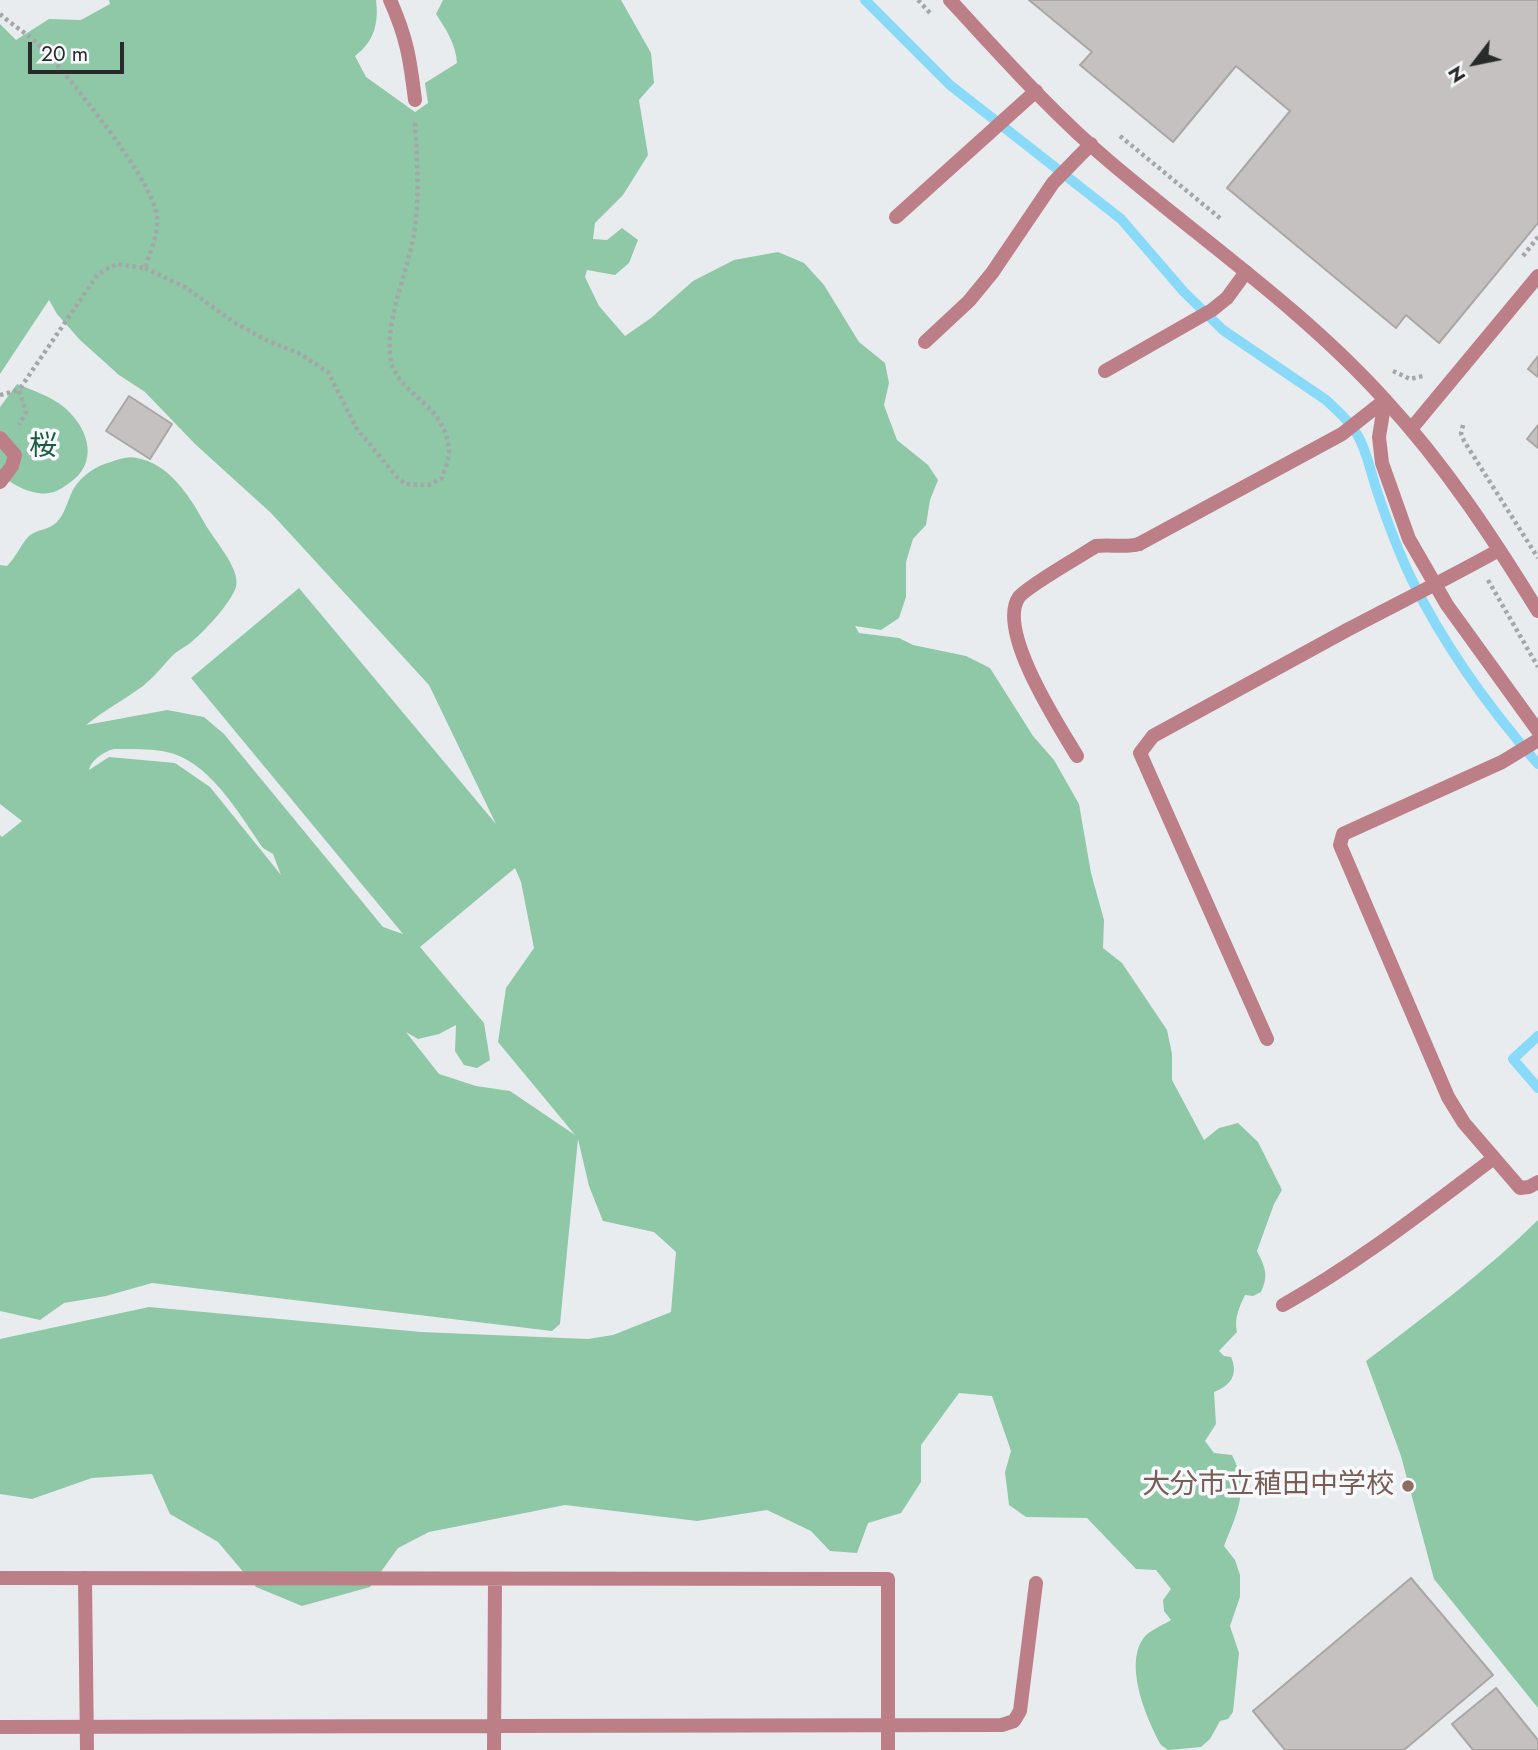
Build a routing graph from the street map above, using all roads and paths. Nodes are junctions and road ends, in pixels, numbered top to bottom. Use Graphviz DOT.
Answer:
graph roads {
  1 [pos="390,0"];
  2 [pos="950,0"];
  3 [pos="0,14"];
  4 [pos="1036,91"];
  5 [pos="415,100"];
  6 [pos="1116,133"];
  7 [pos="1091,144"];
  8 [pos="896,217"];
  9 [pos="1228,225"];
  10 [pos="1538,237"];
  11 [pos="1521,259"];
  12 [pos="145,268"];
  13 [pos="1247,272"];
  14 [pos="1538,276"];
  15 [pos="925,342"];
  16 [pos="1390,368"];
  17 [pos="1105,370"];
  18 [pos="1425,375"];
  19 [pos="19,390"];
  20 [pos="0,395"];
  21 [pos="1385,400"];
  22 [pos="1463,425"];
  23 [pos="1411,429"];
  24 [pos="4,441"];
  25 [pos="0,482"];
  26 [pos="1499,550"];
  27 [pos="1538,558"];
  28 [pos="1490,584"];
  29 [pos="1424,590"];
  30 [pos="1538,611"];
  31 [pos="1538,667"];
  32 [pos="1538,731"];
  33 [pos="1538,740"];
  34 [pos="1077,756"];
  35 [pos="1268,1039"];
  36 [pos="1494,1158"];
  37 [pos="1538,1182"];
  38 [pos="1283,1305"];
  39 [pos="0,1578"];
  40 [pos="85,1578"];
  41 [pos="495,1578"];
  42 [pos="1036,1583"];
  43 [pos="494,1726"];
  44 [pos="888,1726"];
  45 [pos="0,1727"];
  46 [pos="86,1727"];
  47 [pos="87,1750"];
  48 [pos="494,1750"];
  49 [pos="888,1750"];
  1 -- 5 [label="street"];
  2 -- 4 [label="street"];
  3 -- 12 [label="path"];
  4 -- 7 [label="street"];
  4 -- 8 [label="street"];
  5 -- 12 [label="path"];
  6 -- 9 [label="path"];
  7 -- 13 [label="street"];
  7 -- 15 [label="street"];
  10 -- 11 [label="path"];
  12 -- 19 [label="path"];
  13 -- 17 [label="street"];
  13 -- 21 [label="street"];
  14 -- 23 [label="street"];
  16 -- 18 [label="path"];
  19 -- 20 [label="path"];
  19 -- 24 [label="path"];
  21 -- 23 [label="street"];
  21 -- 29 [label="street"];
  21 -- 34 [label="street"];
  22 -- 27 [label="path"];
  23 -- 26 [label="street"];
  24 -- 25 [label="street"];
  26 -- 29 [label="street"];
  26 -- 30 [label="street"];
  28 -- 31 [label="path"];
  29 -- 32 [label="street"];
  29 -- 35 [label="street"];
  33 -- 36 [label="street"];
  36 -- 37 [label="street"];
  36 -- 38 [label="street"];
  39 -- 40 [label="street"];
  40 -- 41 [label="street"];
  40 -- 46 [label="street"];
  41 -- 43 [label="street"];
  41 -- 44 [label="street"];
  42 -- 44 [label="street"];
  43 -- 44 [label="street"];
  43 -- 46 [label="street"];
  43 -- 48 [label="street"];
  44 -- 49 [label="street"];
  45 -- 46 [label="street"];
  46 -- 47 [label="street"];
}
